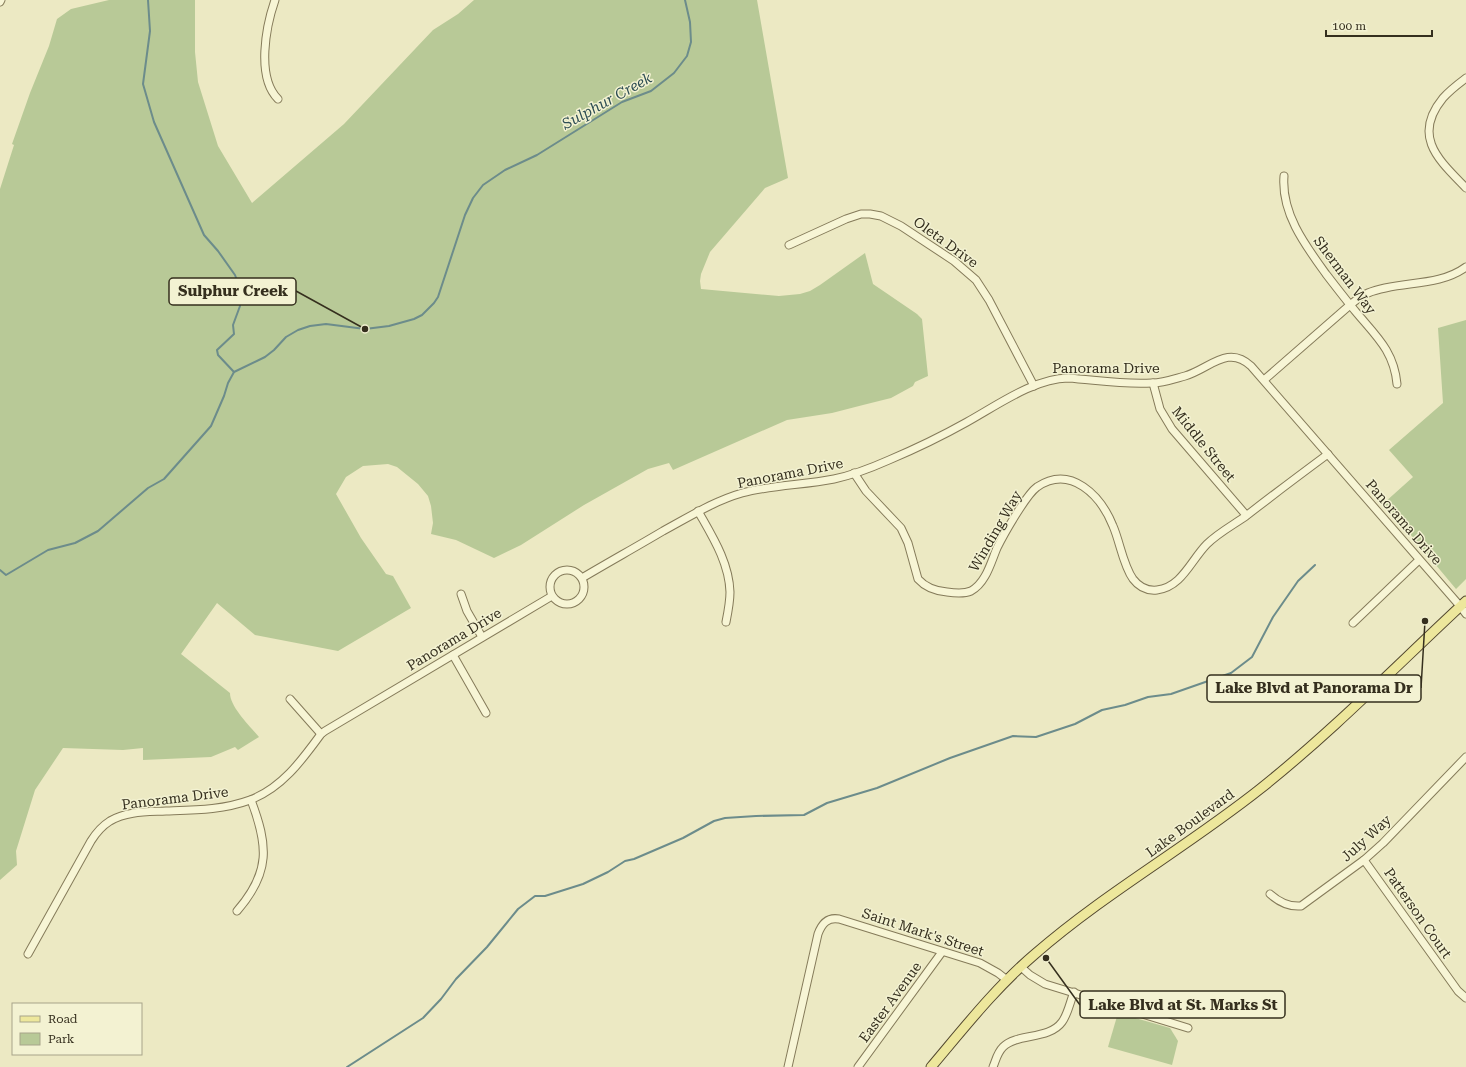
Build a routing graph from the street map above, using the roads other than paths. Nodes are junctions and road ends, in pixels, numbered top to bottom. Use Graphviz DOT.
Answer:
graph roads {
  1 [pos="275,0"];
  2 [pos="1466,78"];
  3 [pos="278,99"];
  4 [pos="1284,176"];
  5 [pos="1466,188"];
  6 [pos="789,245"];
  7 [pos="1466,267"];
  8 [pos="1350,305"];
  9 [pos="1264,380"];
  10 [pos="1152,383"];
  11 [pos="1397,384"];
  12 [pos="1034,386"];
  13 [pos="1328,454"];
  14 [pos="854,473"];
  15 [pos="698,511"];
  16 [pos="1246,516"];
  17 [pos="1420,560"];
  18 [pos="582,578"];
  19 [pos="461,594"];
  20 [pos="552,596"];
  21 [pos="1463,603"];
  22 [pos="1466,614"];
  23 [pos="726,622"];
  24 [pos="1353,623"];
  25 [pos="482,637"];
  26 [pos="453,655"];
  27 [pos="290,699"];
  28 [pos="486,713"];
  29 [pos="321,734"];
  30 [pos="1466,757"];
  31 [pos="251,800"];
  32 [pos="1364,860"];
  33 [pos="1270,894"];
  34 [pos="237,911"];
  35 [pos="942,952"];
  36 [pos="28,954"];
  37 [pos="1021,966"];
  38 [pos="1007,980"];
  39 [pos="1074,992"];
  40 [pos="1466,998"];
  41 [pos="1188,1028"];
  42 [pos="788,1067"];
  43 [pos="858,1067"];
  44 [pos="931,1067"];
  45 [pos="993,1067"];
  1 -- 3 [label="street"];
  2 -- 5 [label="street"];
  4 -- 8 [label="street, Sherman Way"];
  6 -- 12 [label="street, Oleta Drive"];
  7 -- 8 [label="street"];
  8 -- 9 [label="street"];
  8 -- 11 [label="street, Sherman Way"];
  9 -- 10 [label="street, Panorama Drive"];
  9 -- 13 [label="street, Panorama Drive"];
  10 -- 12 [label="street, Panorama Drive"];
  10 -- 16 [label="street, Middle Street"];
  12 -- 14 [label="street, Panorama Drive"];
  13 -- 16 [label="street, Winding Way"];
  13 -- 17 [label="street, Panorama Drive"];
  14 -- 15 [label="street, Panorama Drive"];
  14 -- 16 [label="street, Winding Way"];
  15 -- 18 [label="street, Panorama Drive"];
  15 -- 23 [label="street"];
  17 -- 21 [label="street, Panorama Drive"];
  17 -- 24 [label="street"];
  18 -- 20 [label="street"];
  18 -- 20 [label="street"];
  19 -- 25 [label="street"];
  20 -- 25 [label="street, Panorama Drive"];
  21 -- 22 [label="street, Panorama Drive"];
  21 -- 37 [label="main road, Lake Boulevard"];
  25 -- 26 [label="street, Panorama Drive"];
  26 -- 28 [label="street"];
  26 -- 29 [label="street, Panorama Drive"];
  27 -- 29 [label="street"];
  29 -- 31 [label="street, Panorama Drive"];
  30 -- 32 [label="street, July Way"];
  31 -- 34 [label="street"];
  31 -- 36 [label="street, Panorama Drive"];
  32 -- 33 [label="street, July Way"];
  32 -- 40 [label="street, Patterson Court"];
  35 -- 38 [label="street, Saint Mark's Street"];
  35 -- 42 [label="street, Saint Mark's Street"];
  35 -- 43 [label="street, Easter Avenue"];
  37 -- 38 [label="main road, Lake Boulevard"];
  37 -- 39 [label="street"];
  38 -- 44 [label="main road, Lake Boulevard"];
  39 -- 41 [label="street"];
  39 -- 45 [label="street"];
}
